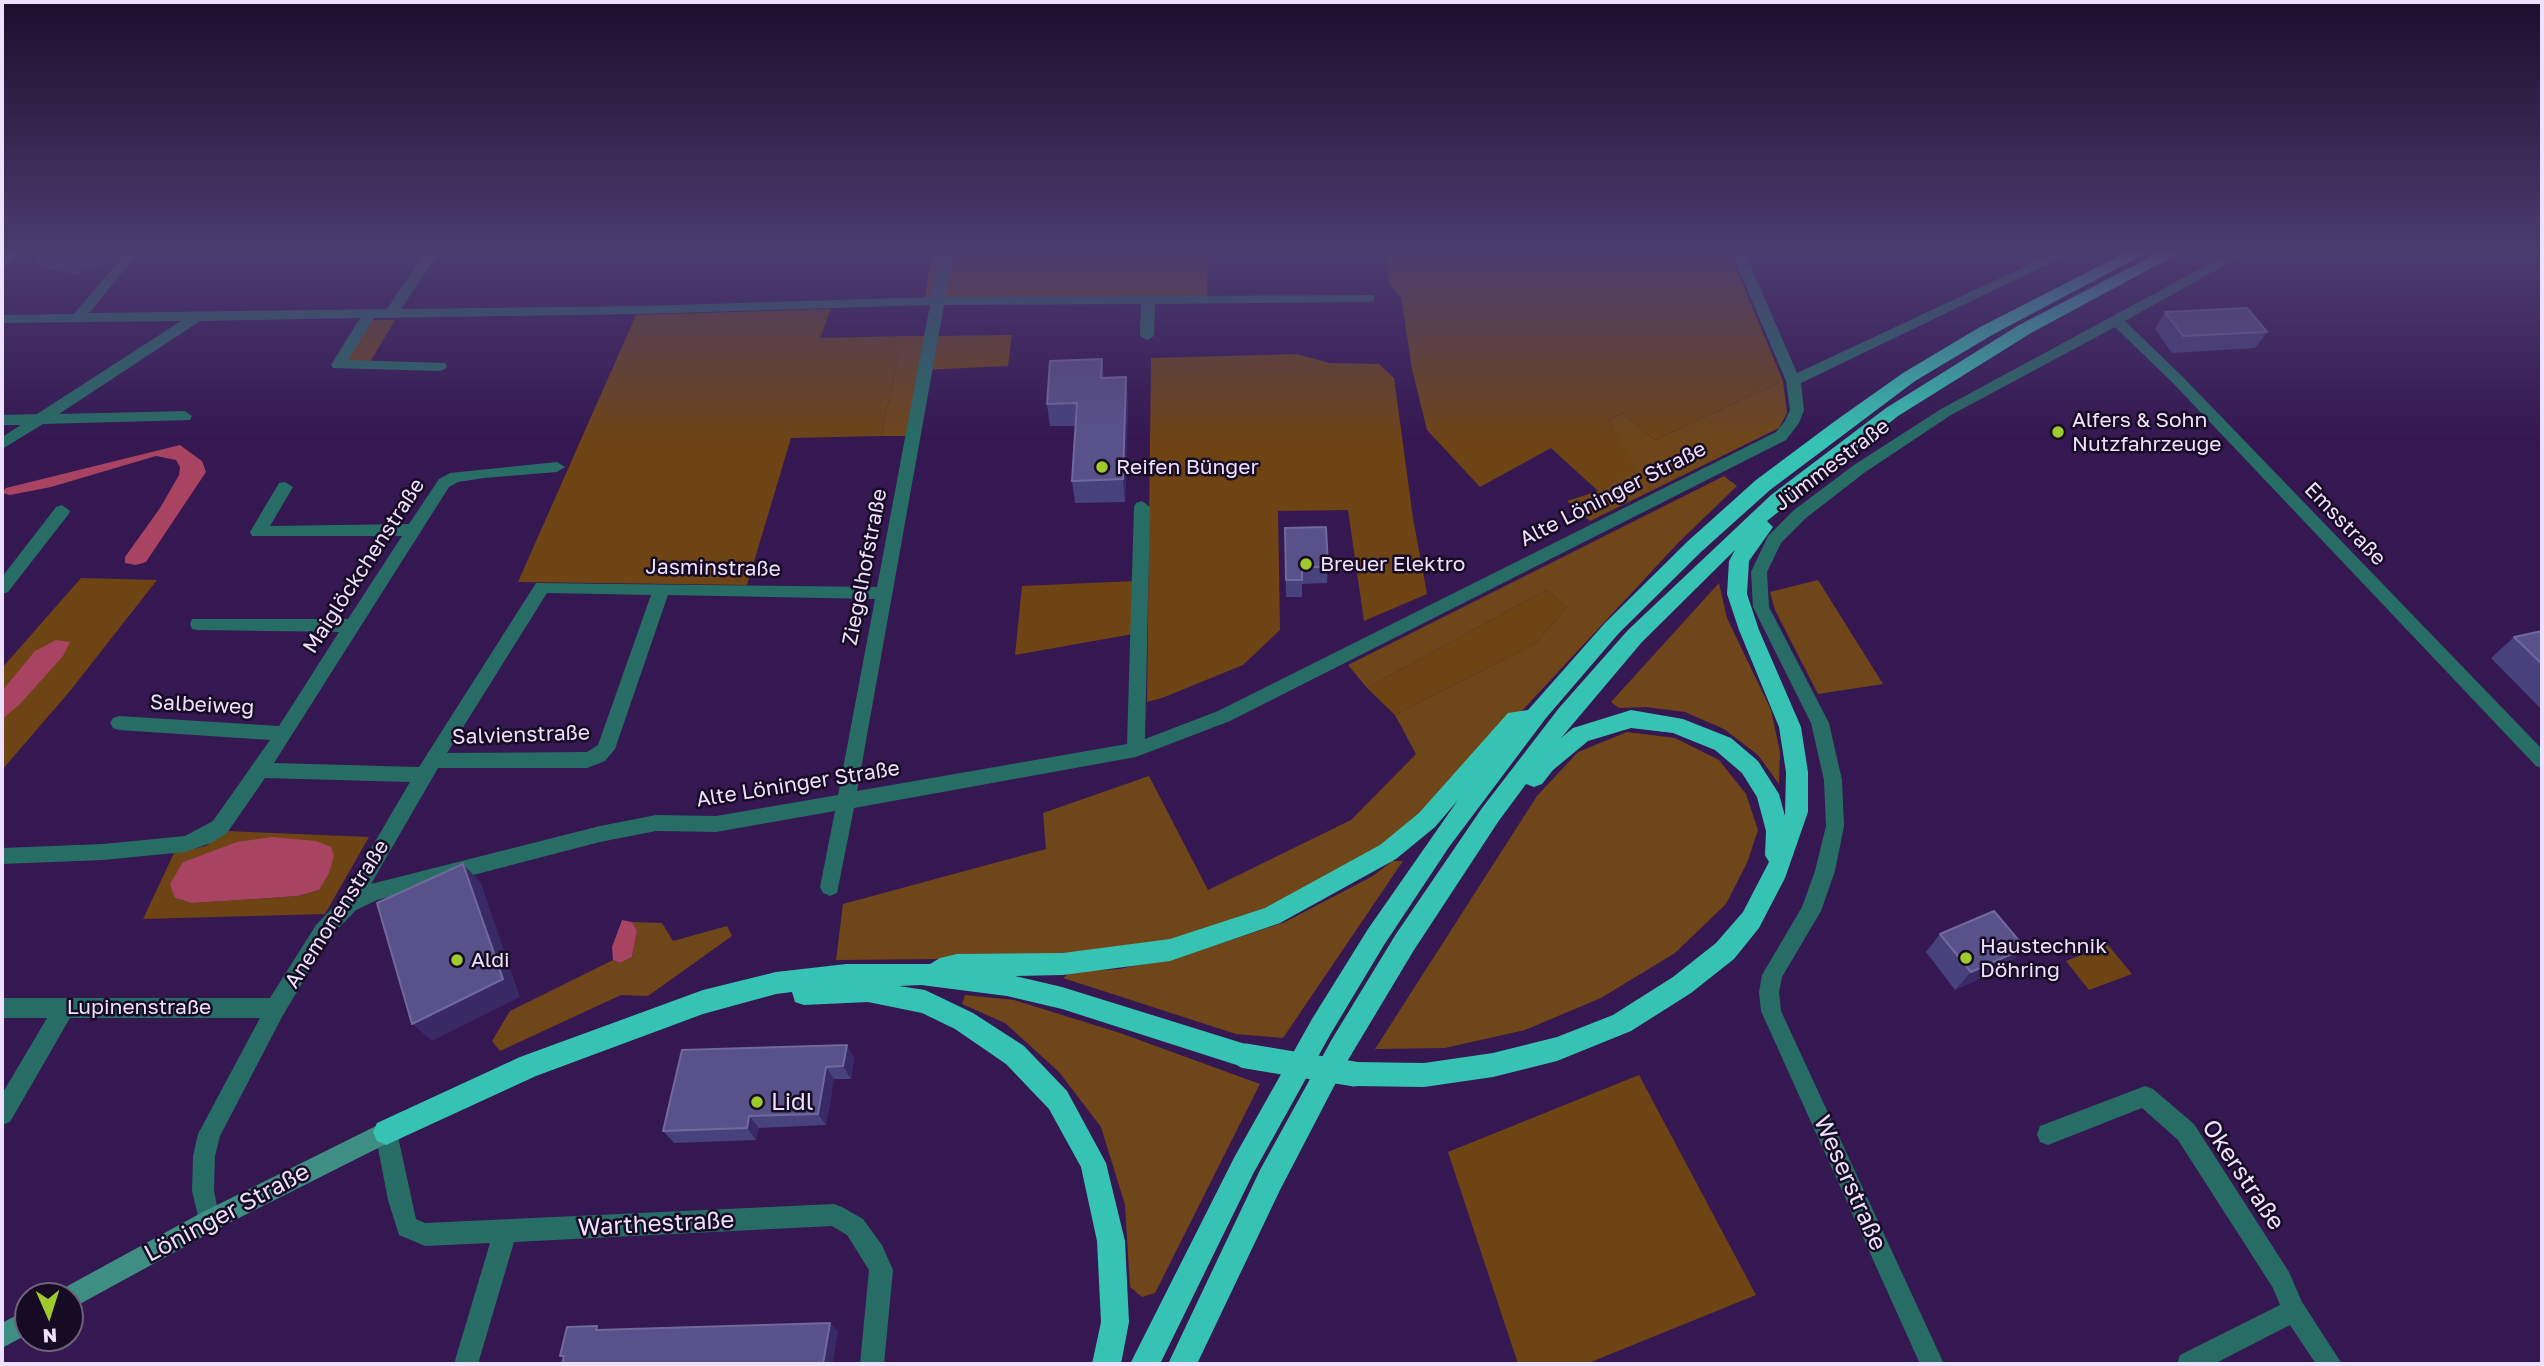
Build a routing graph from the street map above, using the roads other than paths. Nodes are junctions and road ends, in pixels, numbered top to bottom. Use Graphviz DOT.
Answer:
graph roads {
  1 [pos="81,315"];
  2 [pos="369,315"];
  3 [pos="375,315"];
  4 [pos="935,315"];
  5 [pos="1148,315"];
  6 [pos="1764,315"];
  7 [pos="1934,315"];
  8 [pos="2018,315"];
  9 [pos="2052,315"];
  10 [pos="2124,315"];
  11 [pos="196,317"];
  12 [pos="78,318"];
  13 [pos="2,319"];
  14 [pos="2114,320"];
  15 [pos="1147,336"];
  16 [pos="440,366"];
  17 [pos="1793,381"];
  18 [pos="185,416"];
  19 [pos="40,419"];
  20 [pos="2,420"];
  21 [pos="2,444"];
  22 [pos="1850,444"];
  23 [pos="557,467"];
  24 [pos="285,487"];
  25 [pos="1142,507"];
  26 [pos="62,510"];
  27 [pos="415,530"];
  28 [pos="542,587"];
  29 [pos="2,588"];
  30 [pos="661,591"];
  31 [pos="883,593"];
  32 [pos="198,624"];
  33 [pos="354,626"];
  34 [pos="1538,712"];
  35 [pos="119,723"];
  36 [pos="282,733"];
  37 [pos="1136,750"];
  38 [pos="2542,761"];
  39 [pos="429,768"];
  40 [pos="260,770"];
  41 [pos="845,802"];
  42 [pos="1490,815"];
  43 [pos="2,856"];
  44 [pos="1777,871"];
  45 [pos="830,887"];
  46 [pos="349,904"];
  47 [pos="921,974"];
  48 [pos="1769,1001"];
  49 [pos="65,1006"];
  50 [pos="2,1008"];
  51 [pos="276,1008"];
  52 [pos="637,1025"];
  53 [pos="2,1114"];
  54 [pos="386,1132"];
  55 [pos="2049,1134"];
  56 [pos="209,1221"];
  57 [pos="505,1232"];
  58 [pos="84,1289"];
  59 [pos="2294,1310"];
  60 [pos="466,1364"];
  61 [pos="873,1364"];
  62 [pos="1107,1364"];
  63 [pos="1145,1364"];
  64 [pos="1182,1364"];
  65 [pos="1932,1364"];
  66 [pos="2189,1364"];
  67 [pos="2330,1364"];
  1 -- 12 [label="street"];
  2 -- 3 [label="street"];
  2 -- 11 [label="street"];
  2 -- 16 [label="street"];
  4 -- 31 [label="street, Ziegelhofstraße"];
  5 -- 15 [label="street"];
  6 -- 17 [label="street, Alte Löninger Straße"];
  7 -- 17 [label="street"];
  8 -- 34 [label="highway"];
  9 -- 22 [label="highway"];
  10 -- 14 [label="street, Jümmestraße"];
  11 -- 12 [label="street"];
  11 -- 19 [label="street"];
  12 -- 13 [label="street"];
  14 -- 38 [label="street, Emsstraße"];
  14 -- 48 [label="street, Jümmestraße"];
  17 -- 37 [label="street, Alte Löninger Straße"];
  18 -- 19 [label="street"];
  19 -- 20 [label="street"];
  19 -- 21 [label="street"];
  22 -- 42 [label="highway"];
  22 -- 44 [label="highway"];
  23 -- 27 [label="street, Maiglöckchenstraße"];
  24 -- 27 [label="street"];
  25 -- 37 [label="street"];
  26 -- 29 [label="street"];
  27 -- 33 [label="street, Maiglöckchenstraße"];
  28 -- 30 [label="street, Jasminstraße"];
  28 -- 39 [label="street, Anemonenstraße"];
  30 -- 31 [label="street, Jasminstraße"];
  30 -- 39 [label="street, Salvienstraße"];
  31 -- 41 [label="street, Ziegelhofstraße"];
  32 -- 33 [label="street"];
  33 -- 36 [label="street, Maiglöckchenstraße"];
  34 -- 47 [label="highway"];
  34 -- 63 [label="highway"];
  35 -- 36 [label="street, Salbeiweg"];
  36 -- 40 [label="street, Maiglöckchenstraße"];
  37 -- 41 [label="street, Alte Löninger Straße"];
  39 -- 40 [label="street"];
  39 -- 46 [label="street, Anemonenstraße"];
  40 -- 43 [label="street, Maiglöckchenstraße"];
  41 -- 45 [label="street, Ziegelhofstraße"];
  41 -- 46 [label="street, Alte Löninger Straße"];
  42 -- 44 [label="highway"];
  42 -- 64 [label="highway"];
  44 -- 47 [label="highway, bridge"];
  46 -- 51 [label="street, Anemonenstraße"];
  47 -- 52 [label="highway"];
  48 -- 65 [label="street, Weserstraße"];
  49 -- 50 [label="street, Lupinenstraße"];
  49 -- 51 [label="street, Lupinenstraße"];
  49 -- 53 [label="street"];
  51 -- 56 [label="street, Anemonenstraße"];
  52 -- 54 [label="highway"];
  52 -- 62 [label="highway"];
  54 -- 56 [label="street, Löninger Straße"];
  54 -- 57 [label="street, Warthestraße"];
  55 -- 59 [label="street, Okerstraße"];
  56 -- 58 [label="street, Löninger Straße"];
  57 -- 60 [label="street"];
  57 -- 61 [label="street, Warthestraße"];
  59 -- 66 [label="street"];
  59 -- 67 [label="street"];
}
